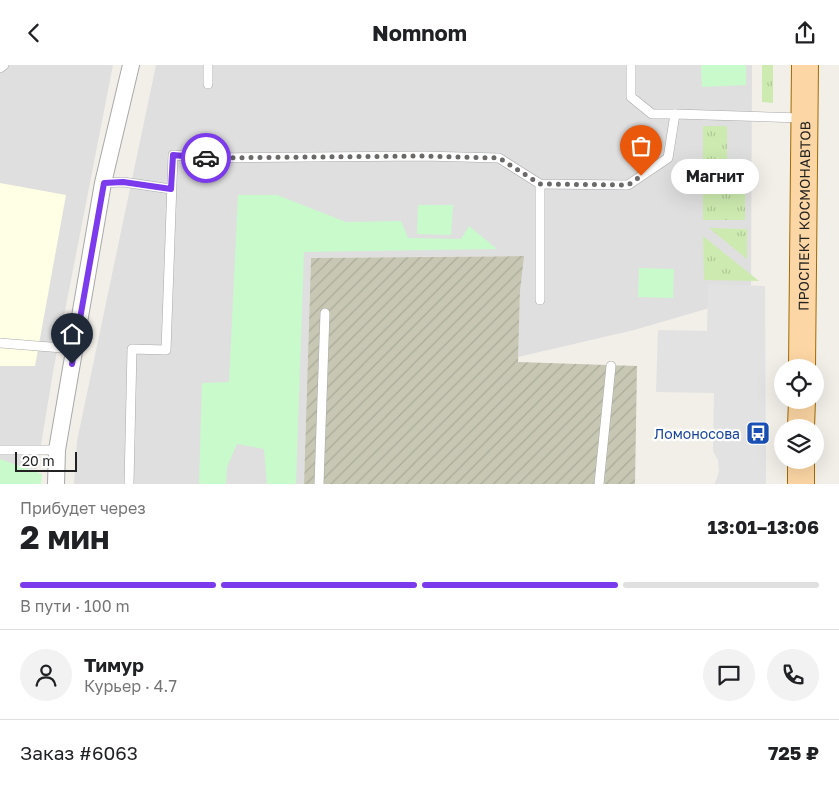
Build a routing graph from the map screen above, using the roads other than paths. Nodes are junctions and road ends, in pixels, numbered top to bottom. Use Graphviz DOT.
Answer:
graph roads {
  1 [pos="4,65"];
  2 [pos="131,65"];
  3 [pos="208,65"];
  4 [pos="631,65"];
  5 [pos="805,65"];
  6 [pos="0,68"];
  7 [pos="208,85"];
  8 [pos="675,115"];
  9 [pos="804,118"];
  10 [pos="104,183"];
  11 [pos="540,184"];
  12 [pos="171,189"];
  13 [pos="540,300"];
  14 [pos="325,313"];
  15 [pos="0,343"];
  16 [pos="75,349"];
  17 [pos="802,359"];
  18 [pos="611,366"];
  19 [pos="0,449"];
  20 [pos="57,450"];
  21 [pos="801,469"];
  22 [pos="56,484"];
  23 [pos="129,484"];
  24 [pos="319,484"];
  25 [pos="599,484"];
  26 [pos="801,484"];
  1 -- 6 [label="lane"];
  2 -- 10 [label="street"];
  3 -- 7 [label="lane"];
  4 -- 8 [label="lane"];
  5 -- 9 [label="main road, ПРОСПЕКТ КОСМОНАВТОВ"];
  8 -- 9 [label="lane"];
  8 -- 11 [label="lane"];
  9 -- 17 [label="main road, ПРОСПЕКТ КОСМОНАВТОВ"];
  10 -- 12 [label="lane"];
  10 -- 16 [label="street"];
  11 -- 12 [label="lane"];
  11 -- 13 [label="lane"];
  12 -- 23 [label="lane"];
  14 -- 24 [label="lane"];
  15 -- 16 [label="lane"];
  16 -- 20 [label="street"];
  18 -- 25 [label="lane"];
  19 -- 20 [label="lane"];
  20 -- 22 [label="street"];
  21 -- 26 [label="main road"];
}
